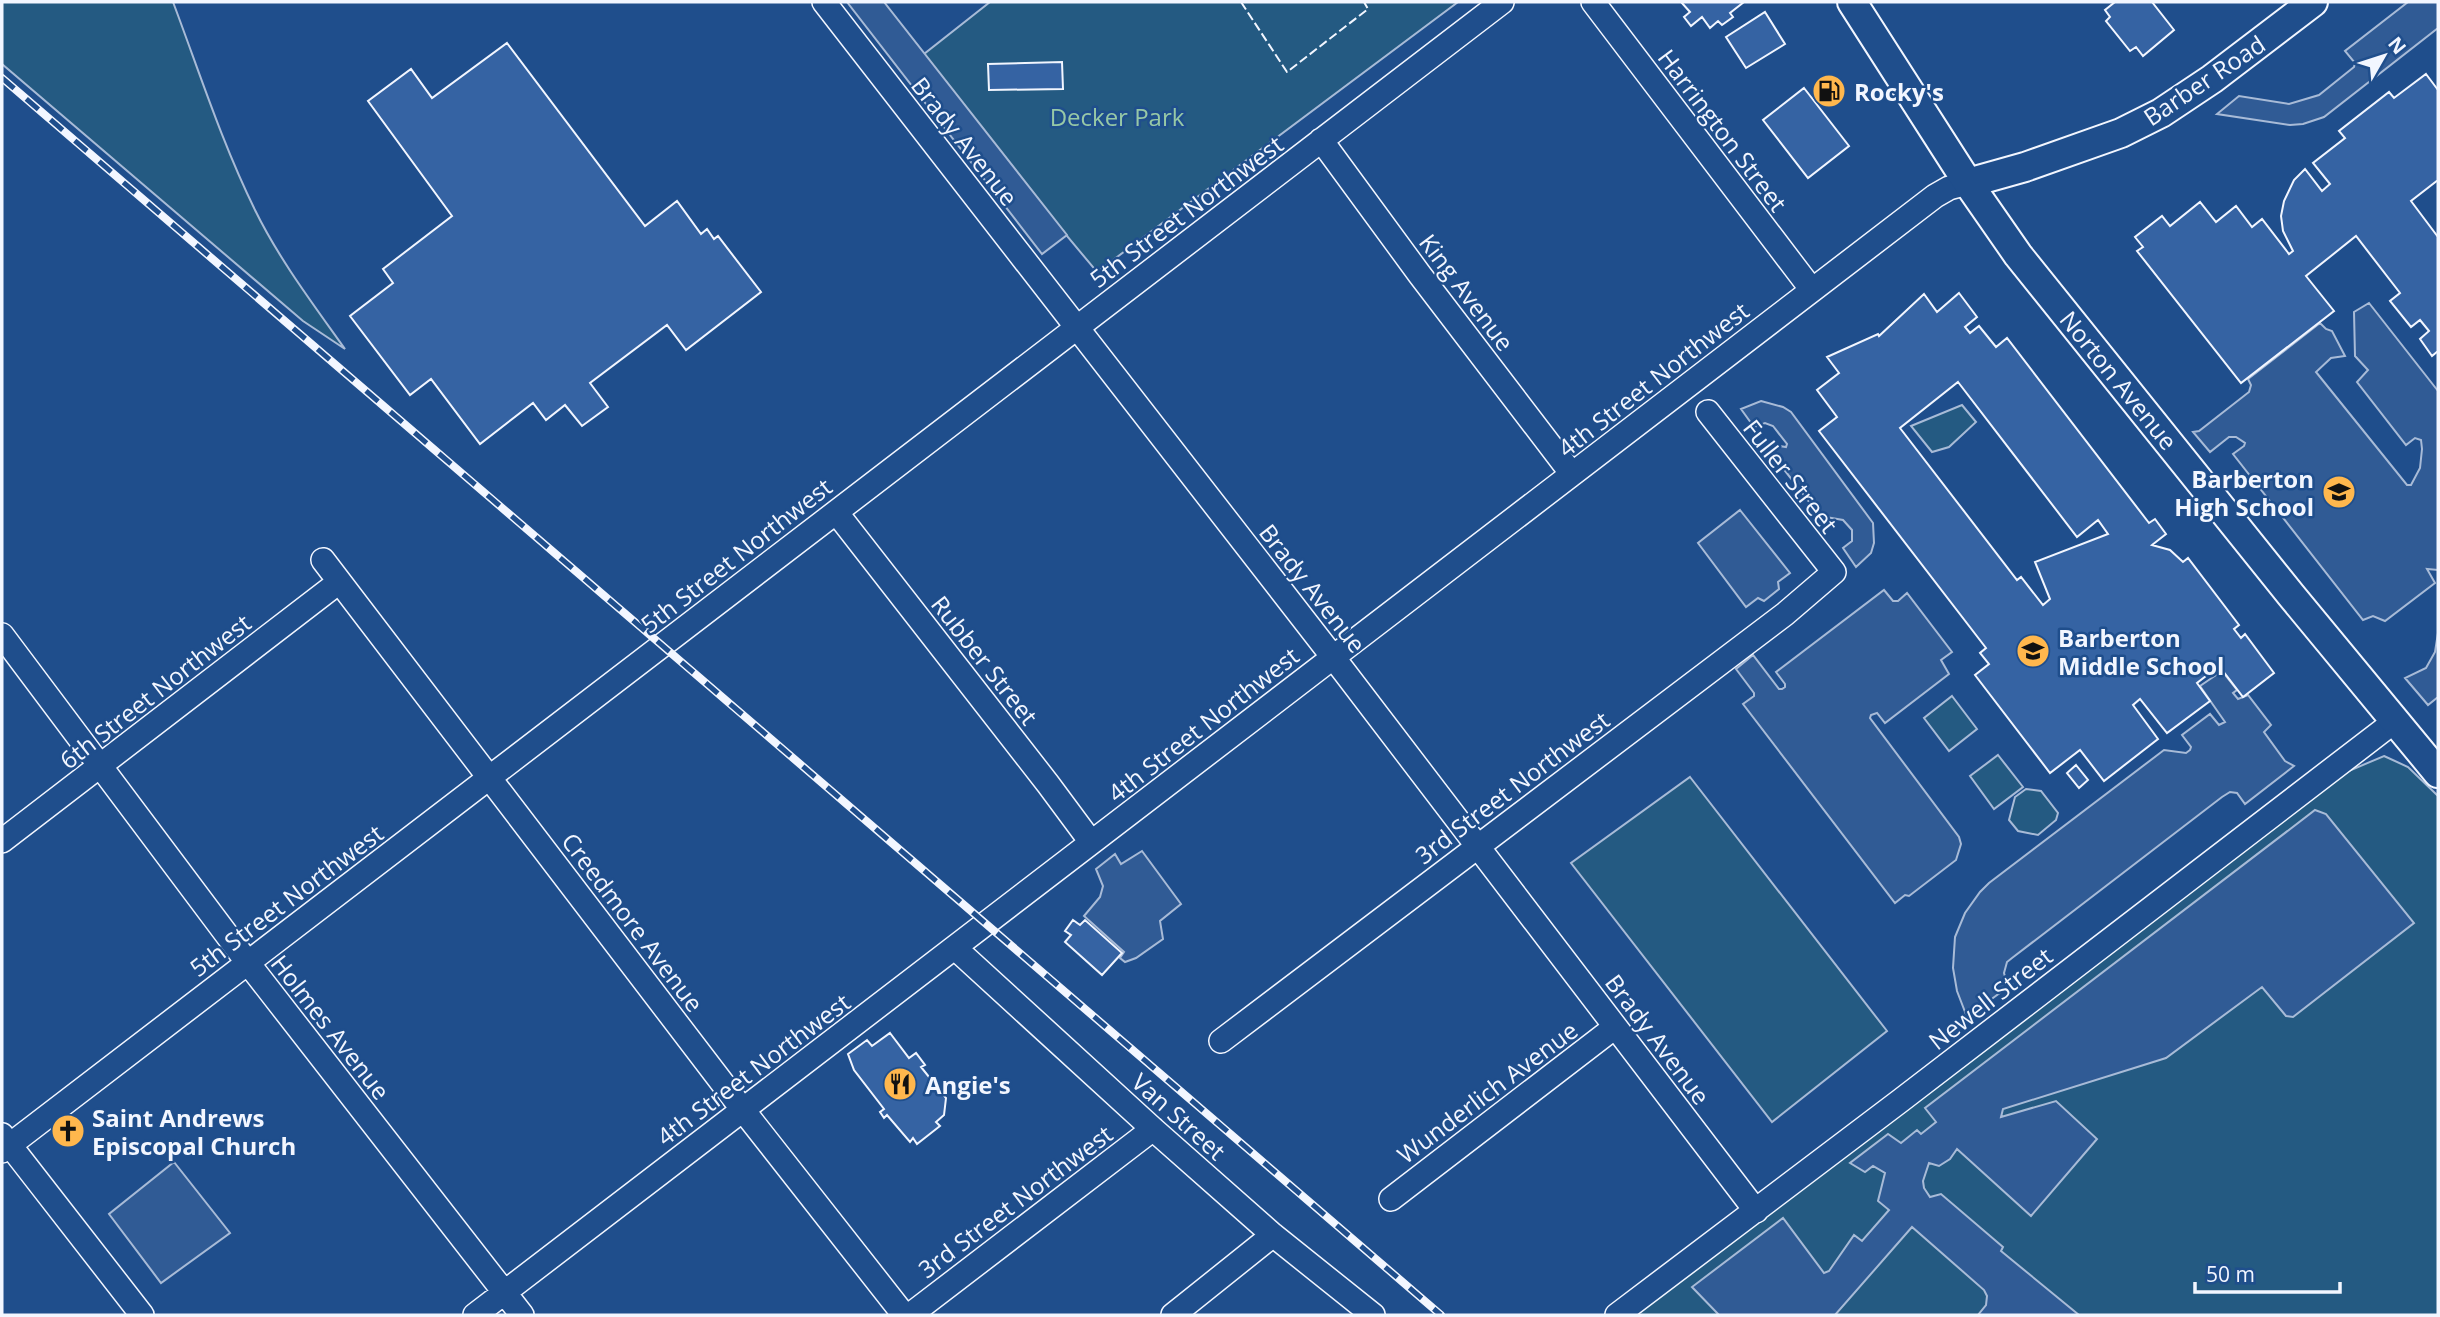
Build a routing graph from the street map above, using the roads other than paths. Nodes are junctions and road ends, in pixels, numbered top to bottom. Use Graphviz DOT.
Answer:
graph roads {
  1 [pos="824,2"];
  2 [pos="1502,2"];
  3 [pos="1593,2"];
  4 [pos="1852,2"];
  5 [pos="2313,2"];
  6 [pos="1321,140"];
  7 [pos="1968,183"];
  8 [pos="1812,290"];
  9 [pos="1076,327"];
  10 [pos="1708,412"];
  11 [pos="1572,474"];
  12 [pos="836,512"];
  13 [pos="323,559"];
  14 [pos="1834,572"];
  15 [pos="339,582"];
  16 [pos="2,635"];
  17 [pos="1333,657"];
  18 [pos="2395,721"];
  19 [pos="101,766"];
  20 [pos="2438,773"];
  21 [pos="490,777"];
  22 [pos="2,841"];
  23 [pos="1091,842"];
  24 [pos="1478,846"];
  25 [pos="955,948"];
  26 [pos="248,963"];
  27 [pos="1615,1027"];
  28 [pos="1221,1041"];
  29 [pos="743,1110"];
  30 [pos="1153,1129"];
  31 [pos="5,1144"];
  32 [pos="1391,1199"];
  33 [pos="1756,1211"];
  34 [pos="1273,1235"];
  35 [pos="503,1293"];
  36 [pos="142,1315"];
  37 [pos="475,1315"];
  38 [pos="522,1315"];
  39 [pos="904,1315"];
  40 [pos="910,1315"];
  41 [pos="1173,1315"];
  42 [pos="1373,1315"];
  43 [pos="1617,1315"];
  1 -- 9 [label="street, Brady Avenue"];
  2 -- 6 [label="street, 5th Street Northwest"];
  3 -- 8 [label="street, Harrington Street"];
  4 -- 7 [label="main road, Norton Avenue"];
  5 -- 7 [label="main road, Barber Road"];
  6 -- 9 [label="street, 5th Street Northwest"];
  6 -- 11 [label="street, King Avenue"];
  7 -- 8 [label="street, 4th Street Northwest"];
  7 -- 18 [label="main road, Norton Avenue"];
  8 -- 11 [label="street, 4th Street Northwest"];
  9 -- 12 [label="street, 5th Street Northwest"];
  9 -- 17 [label="street, Brady Avenue"];
  10 -- 14 [label="street, Fuller Street"];
  11 -- 17 [label="street, 4th Street Northwest"];
  12 -- 21 [label="street, 5th Street Northwest"];
  12 -- 23 [label="street, Rubber Street"];
  13 -- 15 [label="street, Creedmore Avenue"];
  14 -- 24 [label="street, 3rd Street Northwest"];
  15 -- 19 [label="street, 6th Street Northwest"];
  15 -- 21 [label="street, Creedmore Avenue"];
  16 -- 19 [label="street, Holmes Avenue"];
  17 -- 23 [label="street, 4th Street Northwest"];
  17 -- 24 [label="street, Brady Avenue"];
  18 -- 20 [label="main road, Norton Avenue"];
  18 -- 33 [label="street, Newell Street"];
  19 -- 22 [label="street, 6th Street Northwest"];
  19 -- 26 [label="street, Holmes Avenue"];
  21 -- 26 [label="street, 5th Street Northwest"];
  21 -- 29 [label="street, Creedmore Avenue"];
  23 -- 25 [label="street, 4th Street Northwest"];
  24 -- 27 [label="street, Brady Avenue"];
  24 -- 28 [label="street, 3rd Street Northwest"];
  25 -- 29 [label="street, 4th Street Northwest"];
  25 -- 30 [label="street, Van Street"];
  26 -- 31 [label="street, 5th Street Northwest"];
  26 -- 35 [label="street, Holmes Avenue"];
  27 -- 32 [label="street, Wunderlich Avenue"];
  27 -- 33 [label="street, Brady Avenue"];
  29 -- 35 [label="street, 4th Street Northwest"];
  29 -- 39 [label="street, Creedmore Avenue"];
  30 -- 34 [label="street, Van Street"];
  30 -- 40 [label="street, 3rd Street Northwest"];
  31 -- 36 [label="street"];
  33 -- 43 [label="street, Newell Street"];
  34 -- 41 [label="street"];
  34 -- 42 [label="street, Van Street"];
  35 -- 37 [label="street, 4th Street Northwest"];
  35 -- 38 [label="street, Holmes Avenue"];
}
